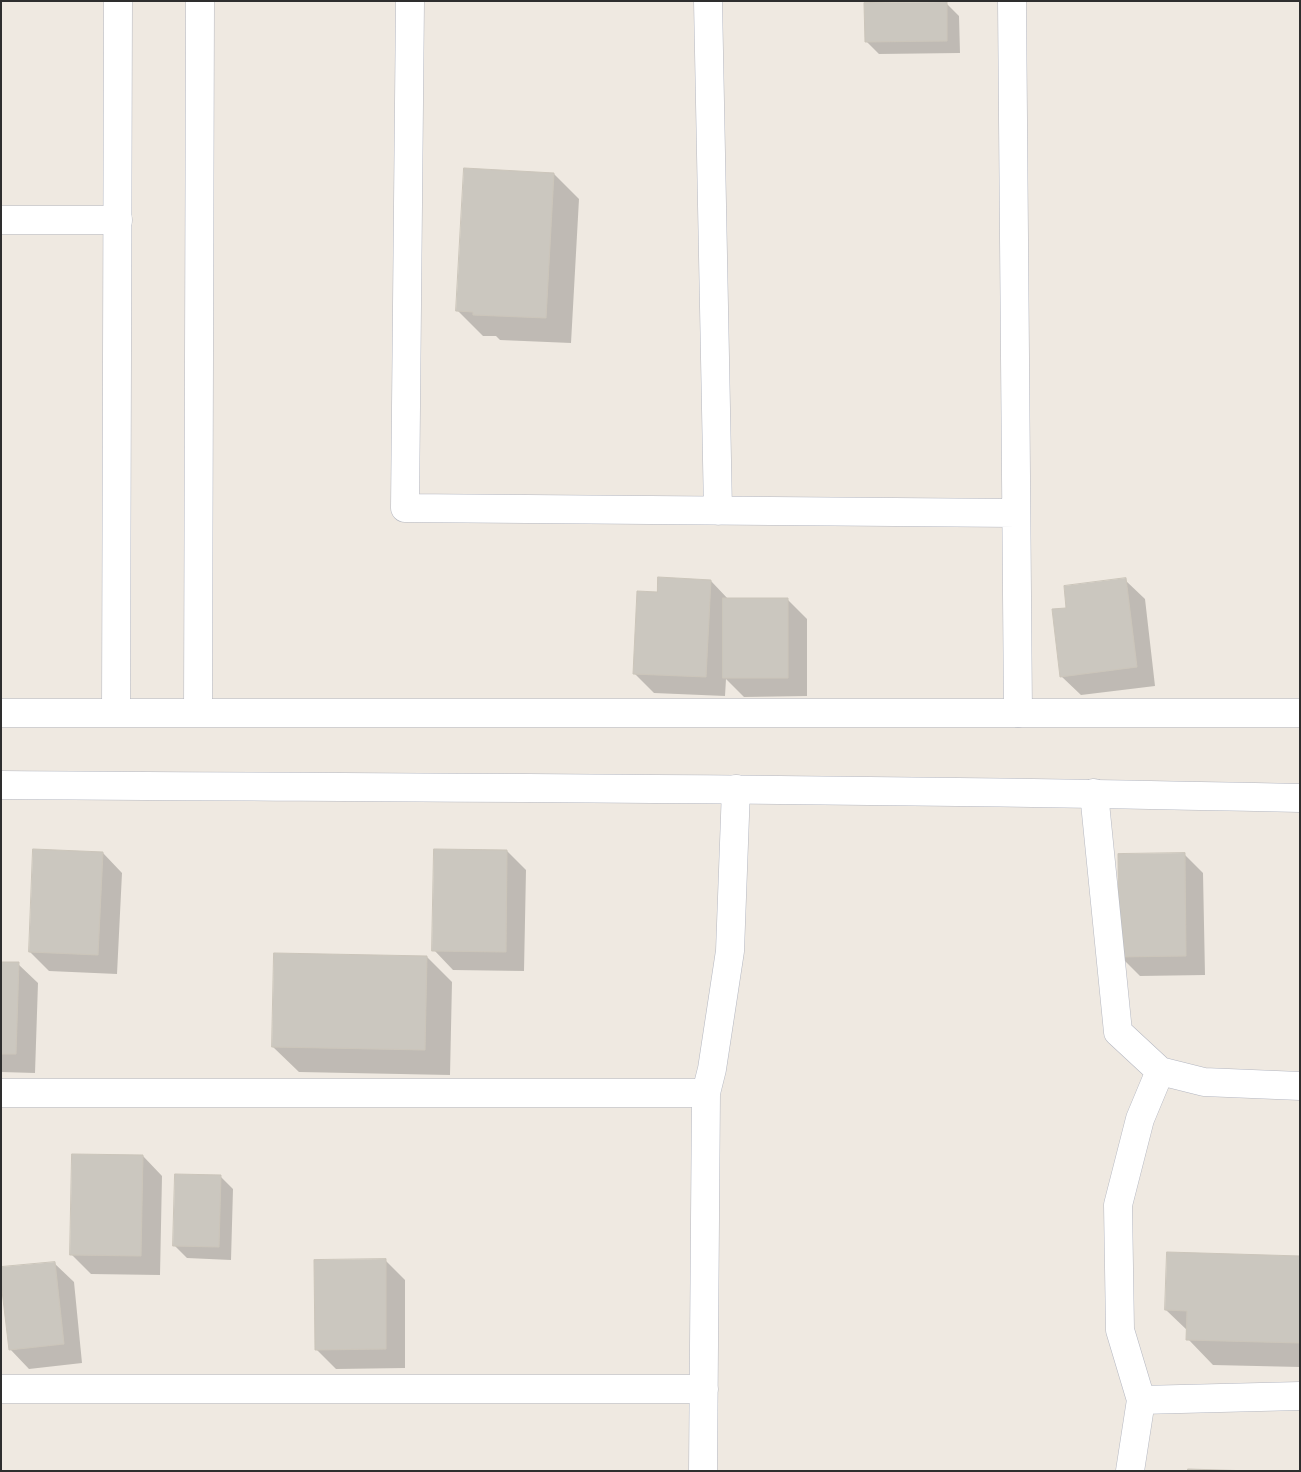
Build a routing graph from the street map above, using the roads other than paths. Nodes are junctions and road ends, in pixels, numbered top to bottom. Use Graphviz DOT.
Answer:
graph roads {
  1 [pos="118,1"];
  2 [pos="200,1"];
  3 [pos="410,1"];
  4 [pos="708,1"];
  5 [pos="1012,1"];
  6 [pos="1,220"];
  7 [pos="118,220"];
  8 [pos="718,511"];
  9 [pos="1016,513"];
  10 [pos="1,713"];
  11 [pos="116,713"];
  12 [pos="198,713"];
  13 [pos="1018,713"];
  14 [pos="1300,713"];
  15 [pos="1,785"];
  16 [pos="736,789"];
  17 [pos="1094,793"];
  18 [pos="1300,798"];
  19 [pos="1160,1071"];
  20 [pos="1300,1086"];
  21 [pos="1,1092"];
  22 [pos="706,1093"];
  23 [pos="1,1389"];
  24 [pos="704,1389"];
  25 [pos="1300,1396"];
  26 [pos="1141,1400"];
  27 [pos="703,1471"];
  28 [pos="1130,1471"];
  1 -- 7 [label="street"];
  2 -- 12 [label="street"];
  3 -- 8 [label="street"];
  4 -- 8 [label="street"];
  5 -- 9 [label="street"];
  6 -- 7 [label="street"];
  7 -- 11 [label="street"];
  8 -- 9 [label="street"];
  9 -- 13 [label="street"];
  10 -- 11 [label="street"];
  11 -- 12 [label="street"];
  12 -- 13 [label="street"];
  13 -- 14 [label="street"];
  15 -- 16 [label="street"];
  16 -- 17 [label="street"];
  16 -- 22 [label="street"];
  17 -- 18 [label="street"];
  17 -- 19 [label="street"];
  19 -- 20 [label="street"];
  19 -- 26 [label="street"];
  21 -- 22 [label="street"];
  22 -- 24 [label="street"];
  23 -- 24 [label="street"];
  24 -- 27 [label="street"];
  25 -- 26 [label="street"];
  26 -- 28 [label="street"];
}
